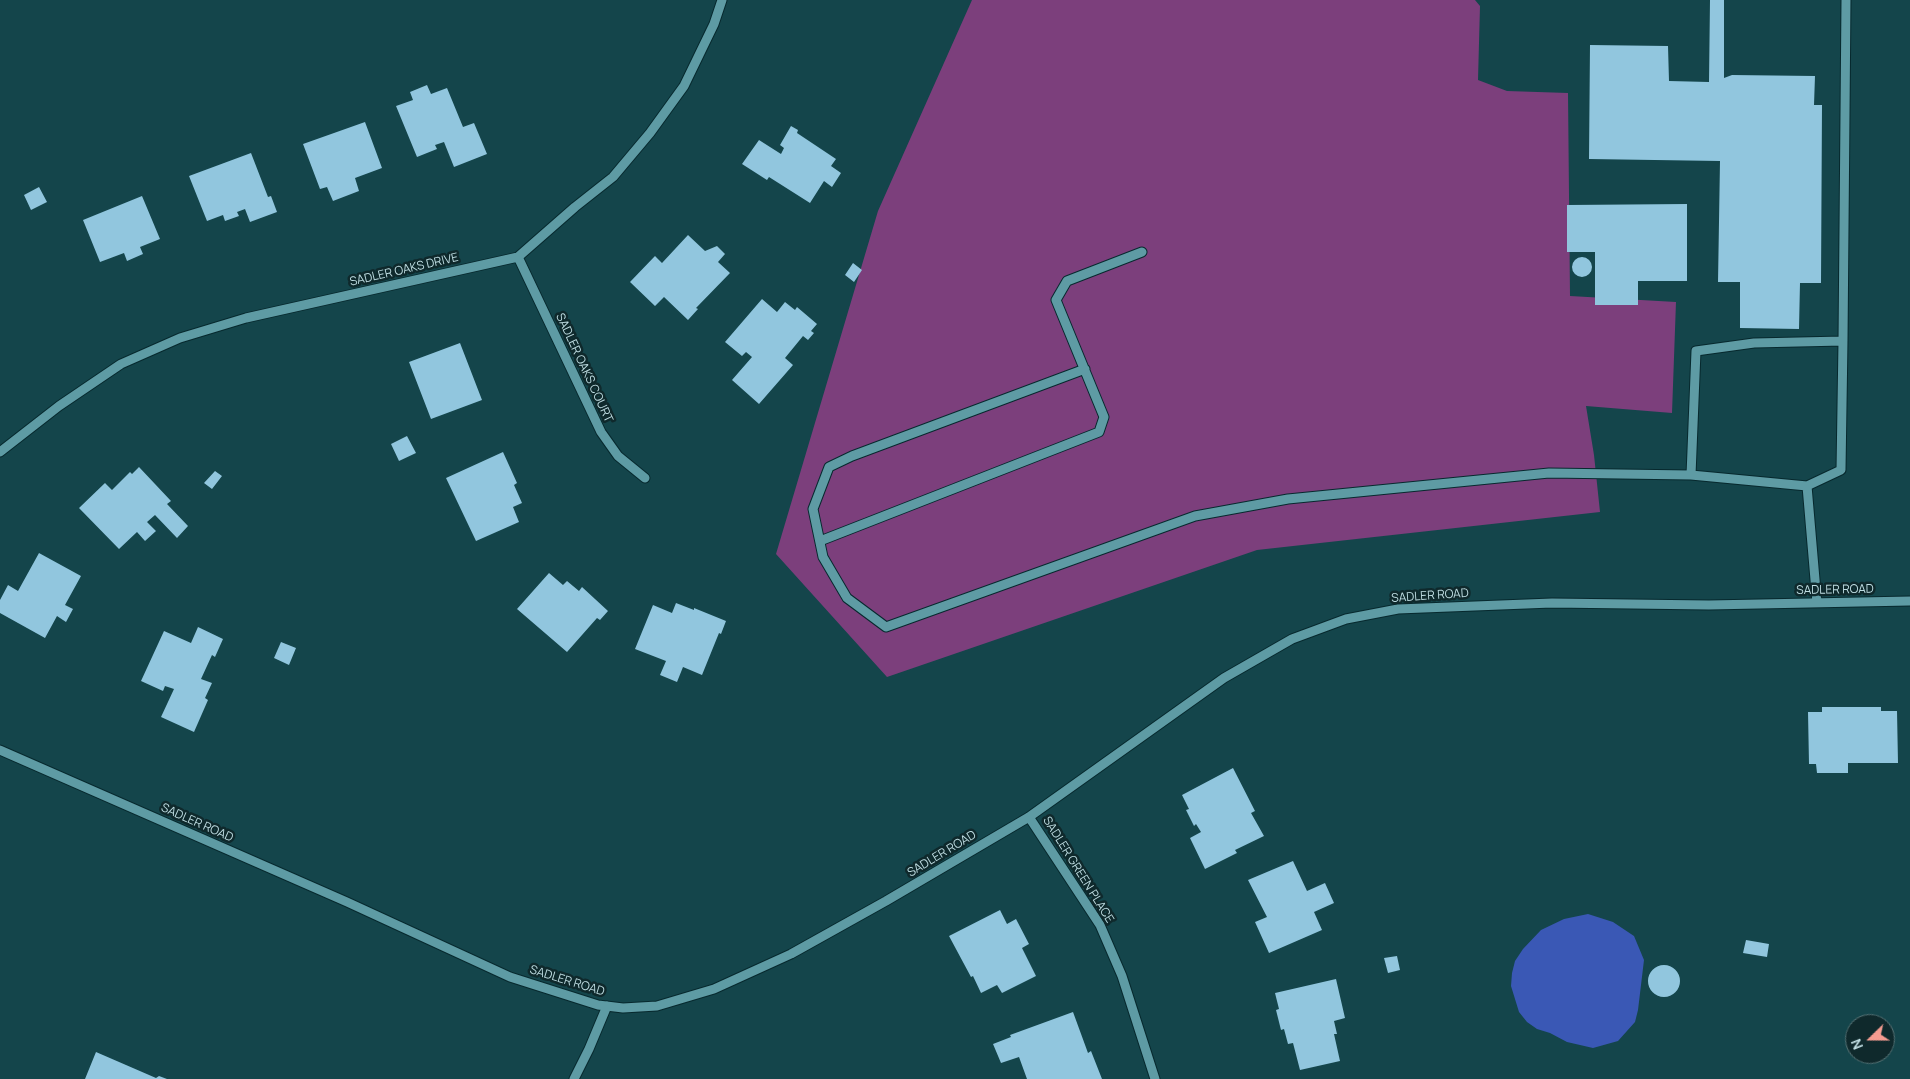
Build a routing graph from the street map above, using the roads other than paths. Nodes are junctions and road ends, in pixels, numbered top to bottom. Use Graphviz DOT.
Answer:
graph roads {
  1 [pos="722,0"];
  2 [pos="1846,0"];
  3 [pos="1142,252"];
  4 [pos="518,257"];
  5 [pos="1842,341"];
  6 [pos="1085,369"];
  7 [pos="0,452"];
  8 [pos="1691,475"];
  9 [pos="645,478"];
  10 [pos="1807,486"];
  11 [pos="820,541"];
  12 [pos="1910,601"];
  13 [pos="1817,603"];
  14 [pos="0,750"];
  15 [pos="1029,817"];
  16 [pos="607,1006"];
  17 [pos="574,1079"];
  18 [pos="1155,1079"];
  1 -- 4 [label="street, SADLER OAKS DRIVE"];
  2 -- 5 [label="street"];
  3 -- 6 [label="street"];
  4 -- 7 [label="street, SADLER OAKS DRIVE"];
  4 -- 9 [label="street, SADLER OAKS COURT"];
  5 -- 8 [label="street"];
  5 -- 10 [label="street"];
  6 -- 11 [label="street"];
  6 -- 11 [label="street"];
  8 -- 10 [label="street"];
  8 -- 11 [label="street"];
  10 -- 13 [label="street"];
  12 -- 13 [label="street, SADLER ROAD"];
  13 -- 15 [label="street, SADLER ROAD"];
  14 -- 16 [label="street, SADLER ROAD"];
  15 -- 16 [label="street, SADLER ROAD"];
  15 -- 18 [label="street, SADLER GREEN PLACE"];
  16 -- 17 [label="street"];
}
